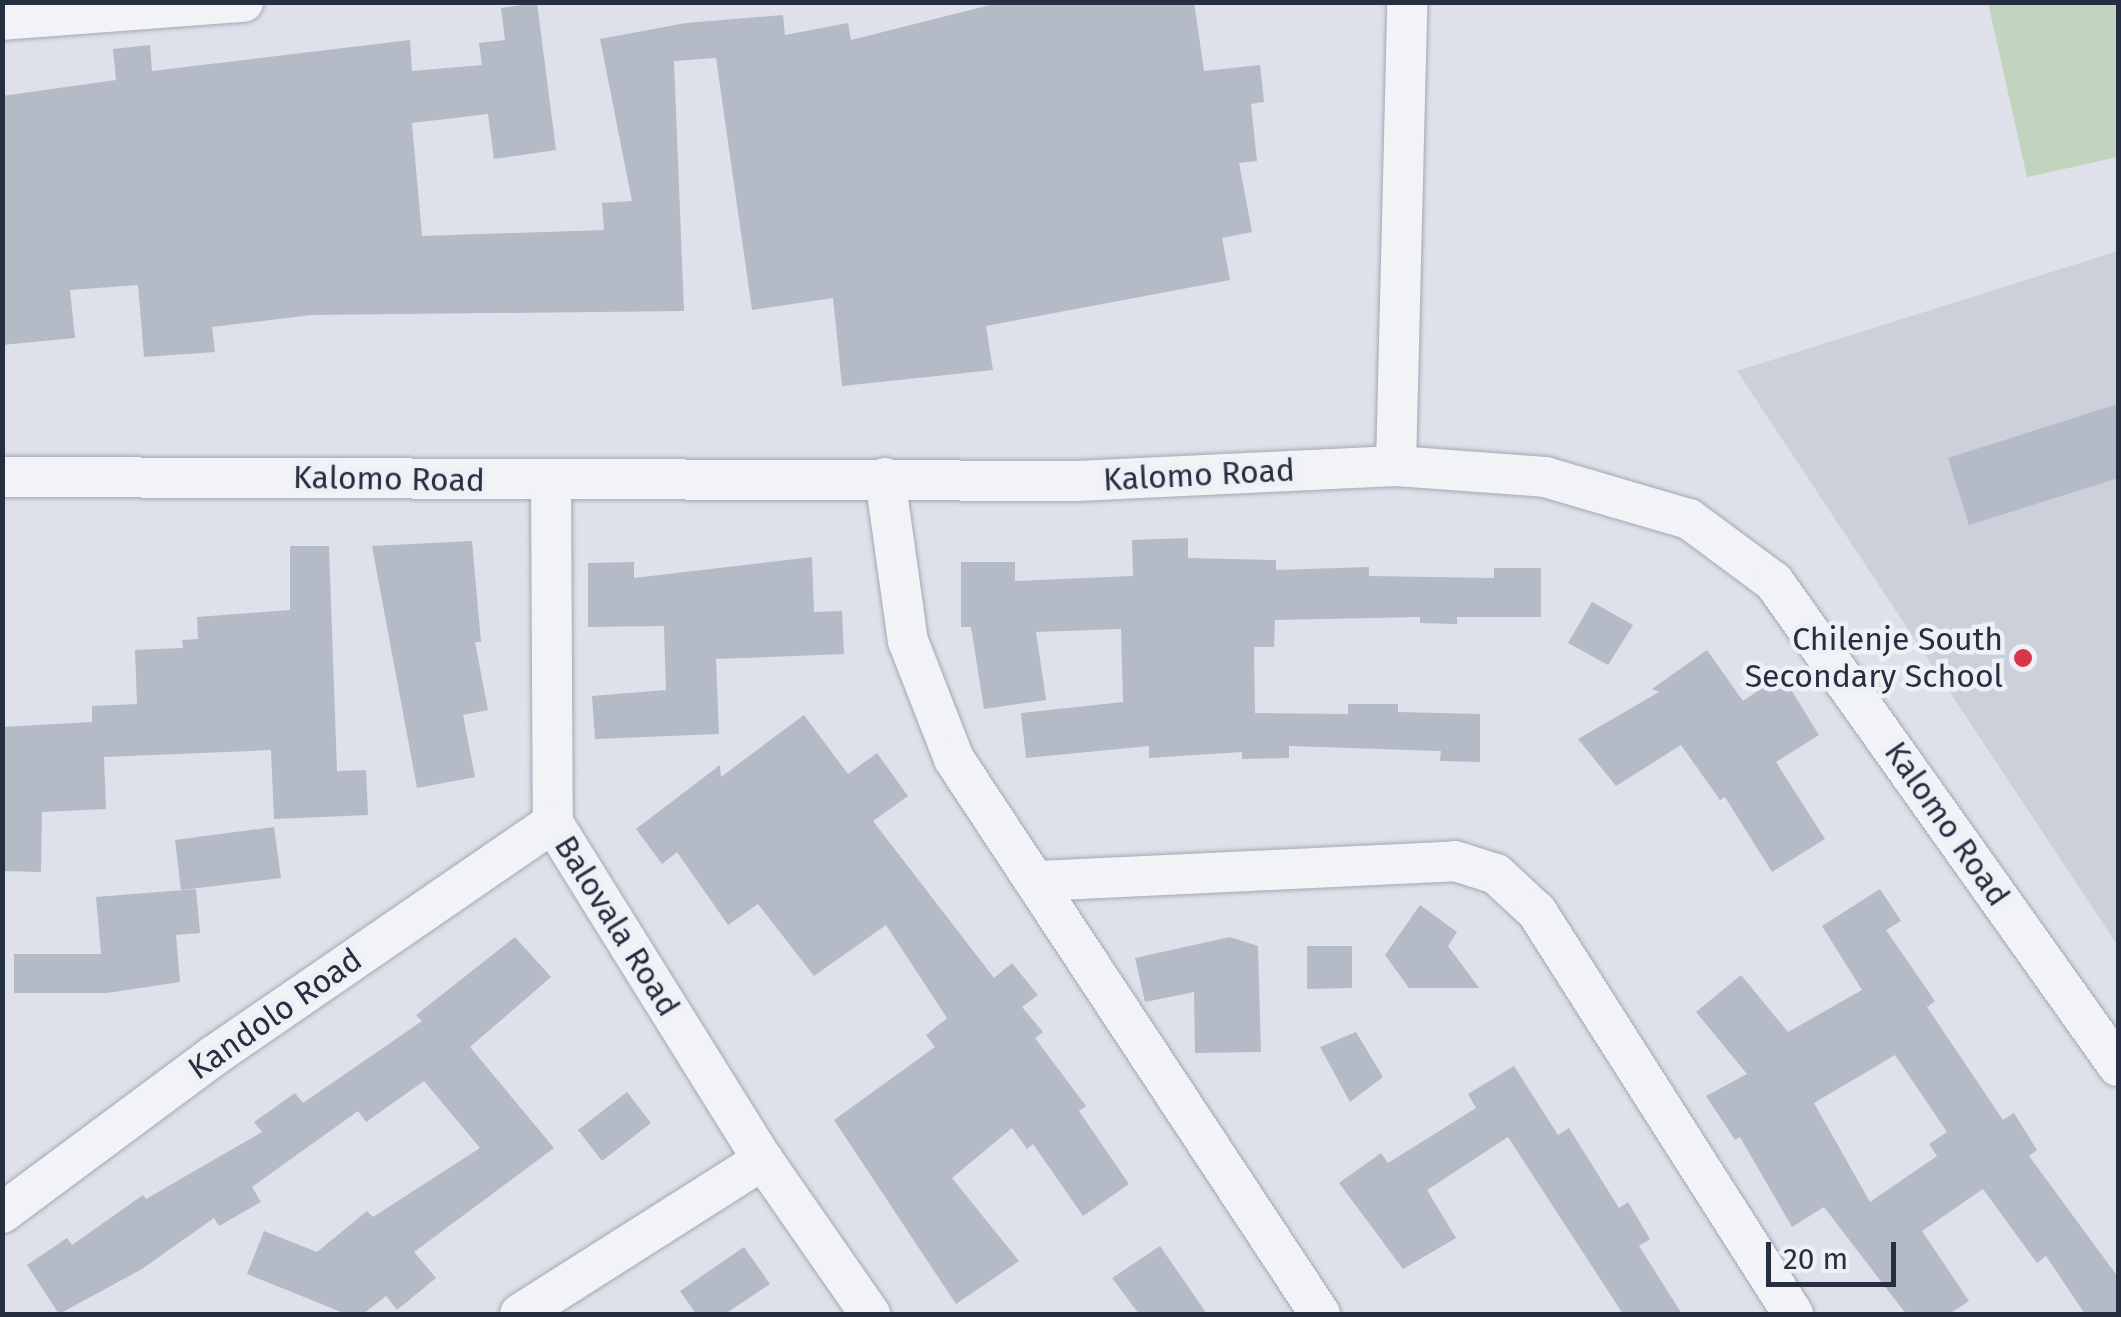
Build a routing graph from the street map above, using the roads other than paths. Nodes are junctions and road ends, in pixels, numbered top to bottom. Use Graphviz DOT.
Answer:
graph roads {
  1 [pos="243,2"];
  2 [pos="1407,2"];
  3 [pos="2,20"];
  4 [pos="1396,466"];
  5 [pos="2,477"];
  6 [pos="885,478"];
  7 [pos="552,480"];
  8 [pos="552,823"];
  9 [pos="1038,881"];
  10 [pos="2118,1066"];
  11 [pos="764,1160"];
  12 [pos="2,1213"];
  13 [pos="520,1314"];
  14 [pos="870,1314"];
  15 [pos="1320,1314"];
  16 [pos="1793,1314"];
  1 -- 3 [label="street"];
  2 -- 4 [label="street"];
  4 -- 6 [label="street, Kalomo Road"];
  4 -- 10 [label="street, Kalomo Road"];
  5 -- 7 [label="street, Kalomo Road"];
  6 -- 7 [label="street, Kalomo Road"];
  6 -- 9 [label="street"];
  7 -- 8 [label="street, Balovala Road"];
  8 -- 11 [label="street, Balovala Road"];
  8 -- 12 [label="street, Kandolo Road"];
  9 -- 15 [label="street"];
  9 -- 16 [label="street"];
  11 -- 13 [label="street"];
  11 -- 14 [label="street, Balovala Road"];
}
